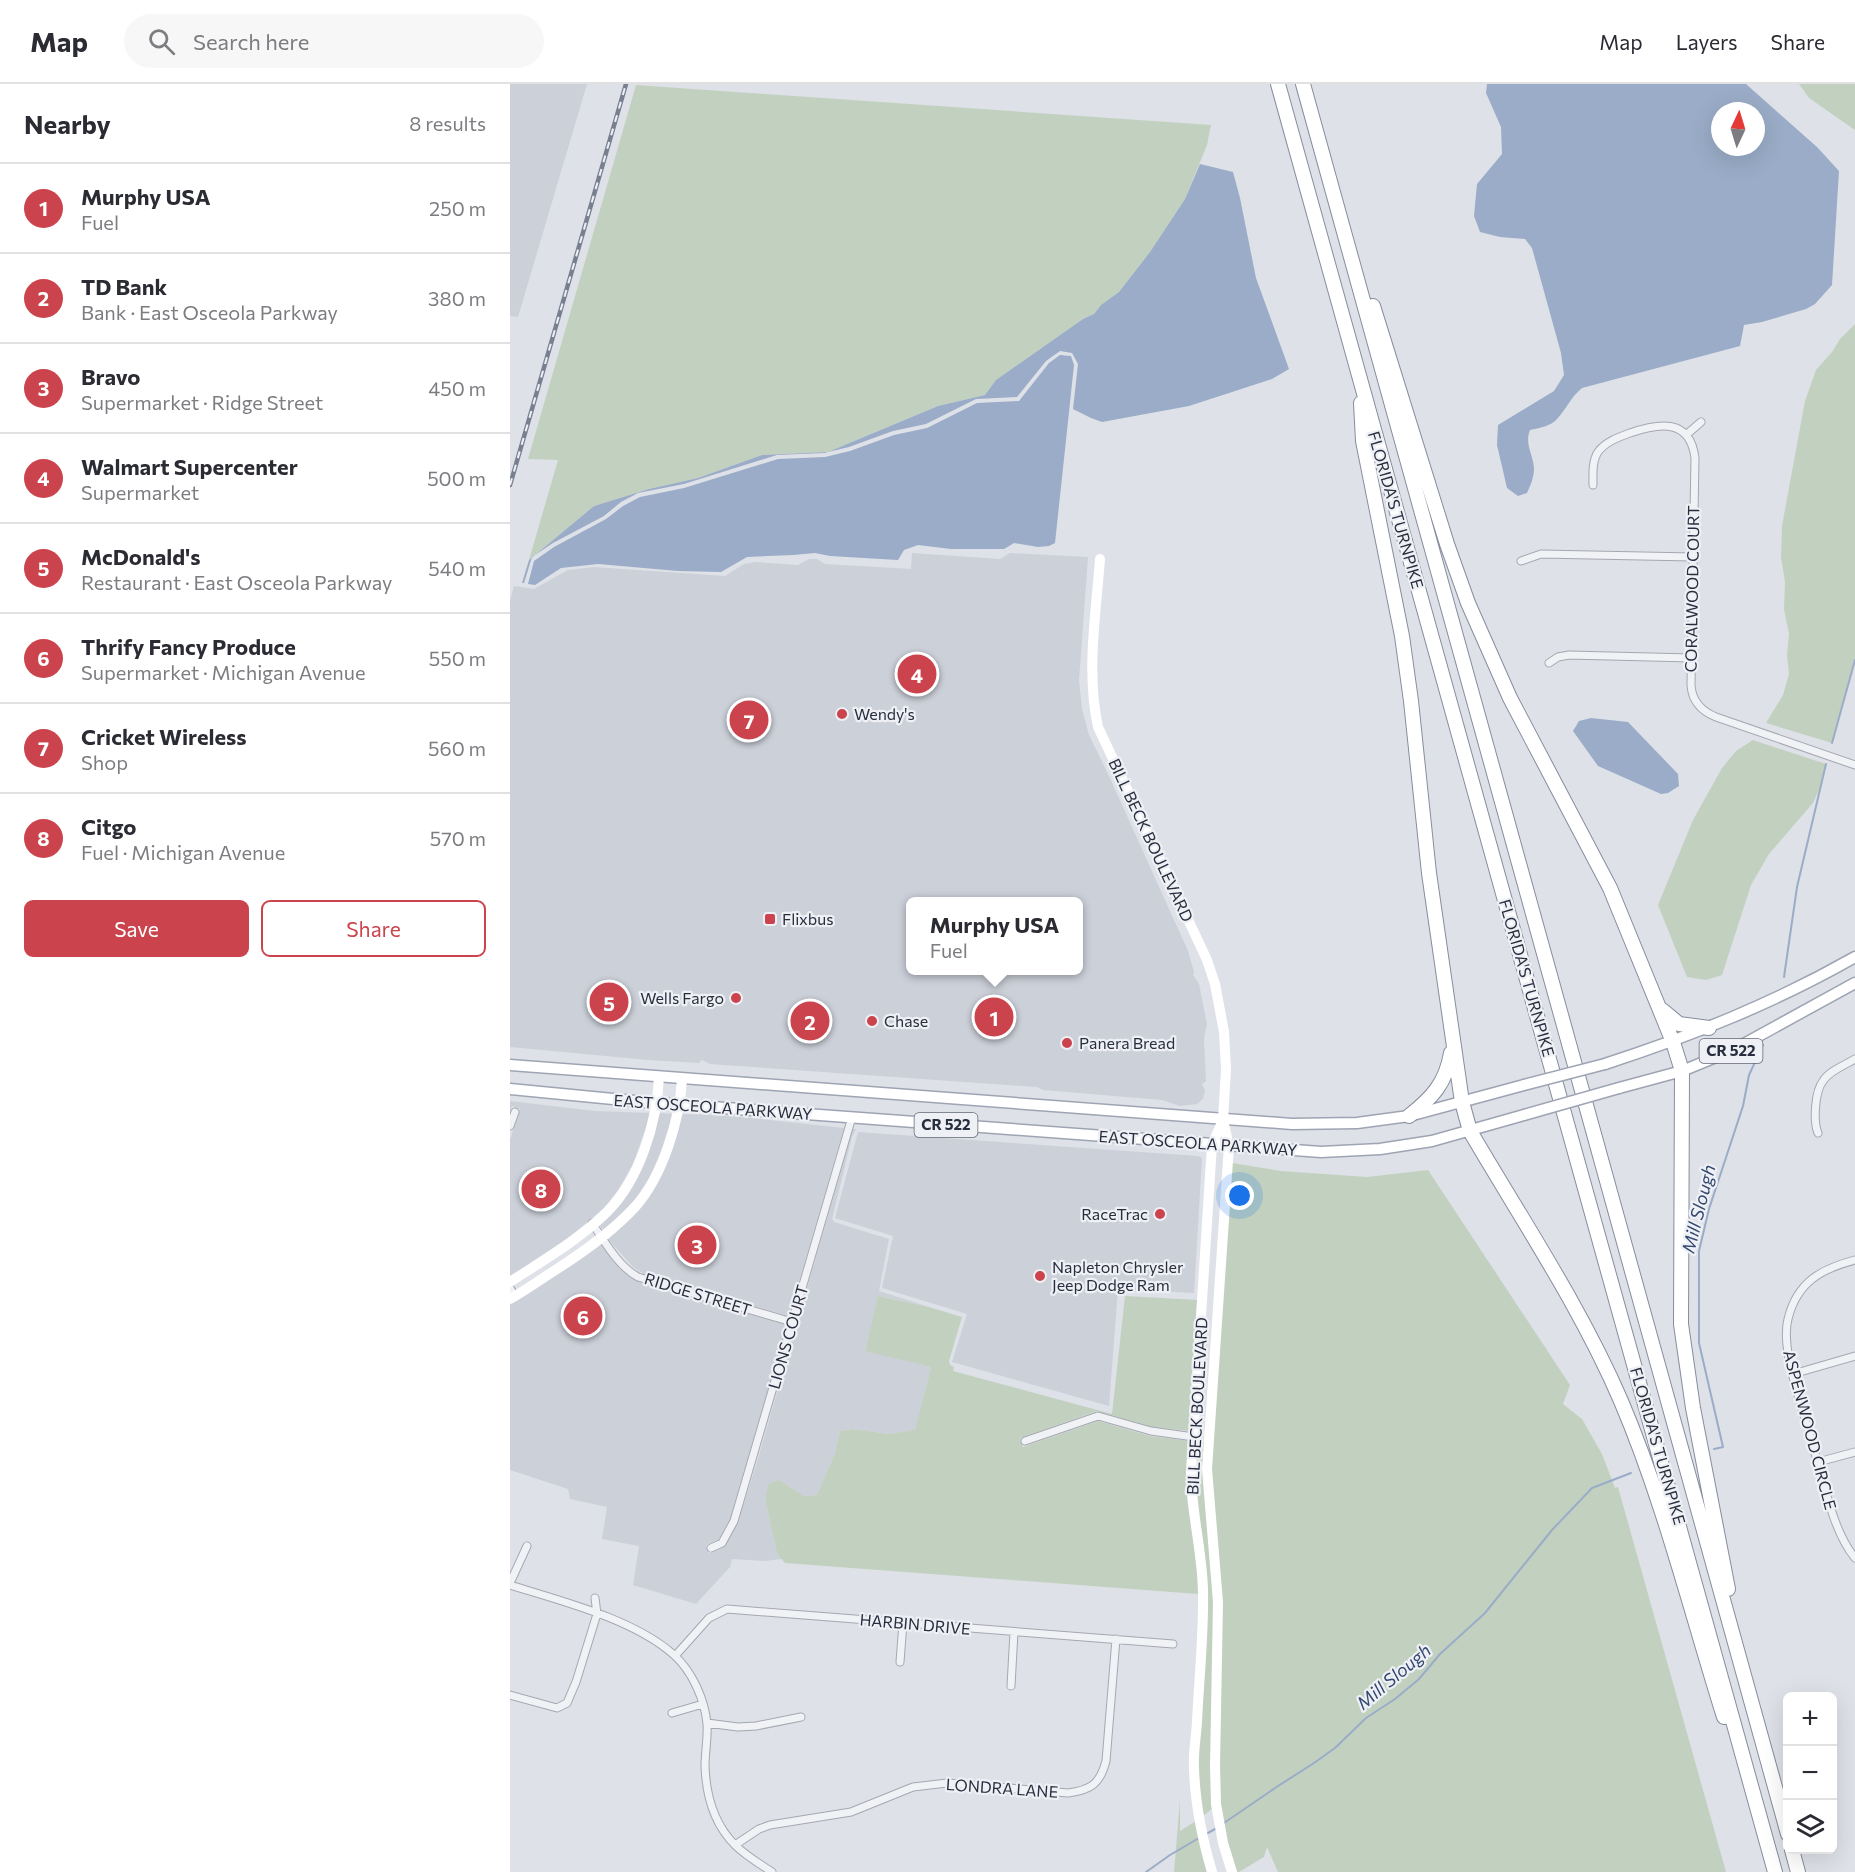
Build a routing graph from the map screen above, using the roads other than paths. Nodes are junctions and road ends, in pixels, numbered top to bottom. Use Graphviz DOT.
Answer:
graph roads {
  1 [pos="1278,84"];
  2 [pos="1303,84"];
  3 [pos="1318,137"];
  4 [pos="1359,377"];
  5 [pos="1701,422"];
  6 [pos="1686,435"];
  7 [pos="1593,485"];
  8 [pos="1693,557"];
  9 [pos="1100,559"];
  10 [pos="1521,561"];
  11 [pos="1691,658"];
  12 [pos="1549,663"];
  13 [pos="1855,765"];
  14 [pos="1855,957"];
  15 [pos="1855,983"];
  16 [pos="1658,1006"];
  17 [pos="1709,1028"];
  18 [pos="1453,1039"];
  19 [pos="1673,1042"];
  20 [pos="1855,1059"];
  21 [pos="510,1065"];
  22 [pos="1682,1071"];
  23 [pos="659,1077"];
  24 [pos="682,1079"];
  25 [pos="510,1089"];
  26 [pos="1462,1102"];
  27 [pos="657,1103"];
  28 [pos="681,1104"];
  29 [pos="514,1112"];
  30 [pos="1409,1116"];
  31 [pos="852,1117"];
  32 [pos="1223,1120"];
  33 [pos="510,1126"];
  34 [pos="1470,1131"];
  35 [pos="1818,1133"];
  36 [pos="1212,1145"];
  37 [pos="1229,1146"];
  38 [pos="592,1223"];
  39 [pos="603,1238"];
  40 [pos="1855,1260"];
  41 [pos="510,1282"];
  42 [pos="512,1295"];
  43 [pos="792,1322"];
  44 [pos="1855,1356"];
  45 [pos="1793,1374"];
  46 [pos="1194,1437"];
  47 [pos="1208,1437"];
  48 [pos="1026,1441"];
  49 [pos="1855,1452"];
  50 [pos="1818,1462"];
  51 [pos="527,1546"];
  52 [pos="711,1548"];
  53 [pos="1855,1558"];
  54 [pos="510,1584"];
  55 [pos="595,1598"];
  56 [pos="597,1614"];
  57 [pos="903,1623"];
  58 [pos="1014,1632"];
  59 [pos="1116,1639"];
  60 [pos="1173,1644"];
  61 [pos="675,1656"];
  62 [pos="1739,1659"];
  63 [pos="900,1662"];
  64 [pos="1011,1686"];
  65 [pos="510,1695"];
  66 [pos="703,1704"];
  67 [pos="672,1713"];
  68 [pos="801,1717"];
  69 [pos="707,1723"];
  70 [pos="1783,1816"];
  71 [pos="735,1845"];
  72 [pos="1793,1854"];
  73 [pos="1230,1867"];
  74 [pos="772,1872"];
  75 [pos="1212,1872"];
  76 [pos="1774,1872"];
  77 [pos="1798,1872"];
  1 -- 4 [label="highway, FLORIDA'S TURNPIKE"];
  2 -- 3 [label="highway, FLORIDA'S TURNPIKE"];
  3 -- 16 [label="highway"];
  3 -- 62 [label="highway, FLORIDA'S TURNPIKE"];
  4 -- 18 [label="highway"];
  4 -- 76 [label="highway, FLORIDA'S TURNPIKE"];
  5 -- 6 [label="street"];
  6 -- 7 [label="street"];
  6 -- 8 [label="street, CORALWOOD COURT"];
  8 -- 10 [label="street"];
  8 -- 11 [label="street, CORALWOOD COURT"];
  9 -- 32 [label="main road, BILL BECK BOULEVARD"];
  11 -- 12 [label="street"];
  11 -- 13 [label="street, CORALWOOD COURT"];
  14 -- 17 [label="main road, EAST OSCEOLA PARKWAY / CR 522"];
  15 -- 22 [label="main road, EAST OSCEOLA PARKWAY / CR 522"];
  16 -- 17 [label="highway"];
  16 -- 19 [label="highway"];
  17 -- 19 [label="main road, EAST OSCEOLA PARKWAY / CR 522"];
  18 -- 26 [label="highway"];
  18 -- 30 [label="highway"];
  19 -- 22 [label="highway"];
  19 -- 26 [label="main road, EAST OSCEOLA PARKWAY / CR 522, bridge"];
  20 -- 35 [label="street"];
  21 -- 23 [label="main road, EAST OSCEOLA PARKWAY / CR 522"];
  22 -- 34 [label="main road, EAST OSCEOLA PARKWAY / CR 522, bridge"];
  22 -- 62 [label="highway"];
  23 -- 24 [label="main road, EAST OSCEOLA PARKWAY / CR 522"];
  23 -- 27 [label="main road"];
  24 -- 28 [label="main road"];
  24 -- 32 [label="main road, EAST OSCEOLA PARKWAY / CR 522"];
  25 -- 27 [label="main road, EAST OSCEOLA PARKWAY / CR 522"];
  26 -- 30 [label="main road, EAST OSCEOLA PARKWAY / CR 522"];
  26 -- 34 [label="highway"];
  27 -- 28 [label="main road, EAST OSCEOLA PARKWAY / CR 522"];
  27 -- 38 [label="main road"];
  28 -- 31 [label="main road, EAST OSCEOLA PARKWAY / CR 522"];
  28 -- 39 [label="main road"];
  29 -- 33 [label="street"];
  30 -- 32 [label="main road, EAST OSCEOLA PARKWAY / CR 522"];
  31 -- 36 [label="main road, EAST OSCEOLA PARKWAY / CR 522"];
  31 -- 43 [label="street, LIONS COURT"];
  32 -- 36 [label="main road, BILL BECK BOULEVARD"];
  32 -- 37 [label="main road, BILL BECK BOULEVARD"];
  34 -- 37 [label="main road, EAST OSCEOLA PARKWAY / CR 522"];
  34 -- 76 [label="highway"];
  36 -- 37 [label="main road, EAST OSCEOLA PARKWAY / CR 522"];
  36 -- 46 [label="main road, BILL BECK BOULEVARD"];
  37 -- 47 [label="main road, BILL BECK BOULEVARD"];
  38 -- 39 [label="street, RIDGE STREET"];
  38 -- 41 [label="main road"];
  39 -- 42 [label="main road"];
  39 -- 43 [label="street, RIDGE STREET"];
  40 -- 45 [label="street, ASPENWOOD CIRCLE"];
  43 -- 52 [label="street, LIONS COURT"];
  44 -- 45 [label="street"];
  45 -- 50 [label="street, ASPENWOOD CIRCLE"];
  46 -- 47 [label="main road"];
  46 -- 48 [label="street"];
  46 -- 75 [label="main road, BILL BECK BOULEVARD"];
  47 -- 73 [label="main road, BILL BECK BOULEVARD"];
  49 -- 50 [label="street"];
  50 -- 53 [label="street, ASPENWOOD CIRCLE"];
  51 -- 54 [label="street"];
  54 -- 56 [label="street"];
  55 -- 56 [label="street"];
  56 -- 61 [label="street"];
  56 -- 65 [label="street"];
  57 -- 58 [label="street, HARBIN DRIVE"];
  57 -- 61 [label="street, HARBIN DRIVE"];
  57 -- 63 [label="street"];
  58 -- 59 [label="street, HARBIN DRIVE"];
  58 -- 64 [label="street"];
  59 -- 60 [label="street, HARBIN DRIVE"];
  59 -- 71 [label="street, LONDRA LANE"];
  61 -- 66 [label="street"];
  62 -- 70 [label="highway, FLORIDA'S TURNPIKE"];
  66 -- 67 [label="street"];
  66 -- 69 [label="street"];
  68 -- 69 [label="street"];
  69 -- 71 [label="street"];
  71 -- 74 [label="street"];
  72 -- 77 [label="highway"];
}
